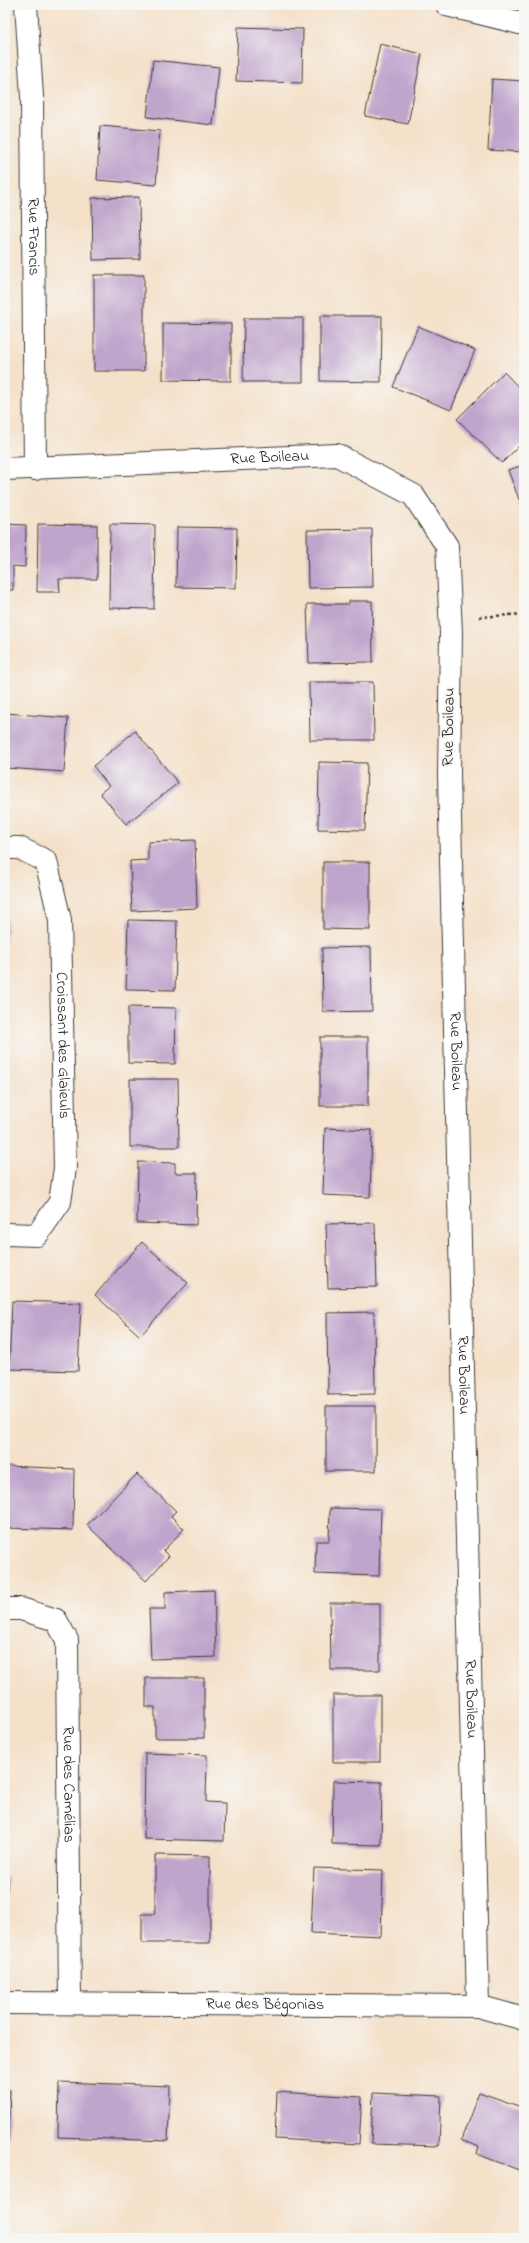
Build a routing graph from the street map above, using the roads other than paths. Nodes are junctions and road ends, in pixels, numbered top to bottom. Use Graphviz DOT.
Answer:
graph roads {
  1 [pos="26,5"];
  2 [pos="447,5"];
  3 [pos="524,24"];
  4 [pos="5,469"];
  5 [pos="35,469"];
  6 [pos="5,848"];
  7 [pos="5,1234"];
  8 [pos="5,1609"];
  9 [pos="5,2003"];
  10 [pos="70,2003"];
  11 [pos="478,2006"];
  12 [pos="524,2019"];
  1 -- 5 [label="street, Rue Francis"];
  2 -- 3 [label="street"];
  4 -- 5 [label="street, Rue Boileau"];
  5 -- 11 [label="street, Rue Boileau"];
  6 -- 7 [label="street, Croissant des Glaieuls"];
  8 -- 10 [label="street, Rue des Camélias"];
  9 -- 10 [label="street, Rue des Bégonias"];
  10 -- 11 [label="street, Rue des Bégonias"];
  11 -- 12 [label="street, Rue des Bégonias"];
}
